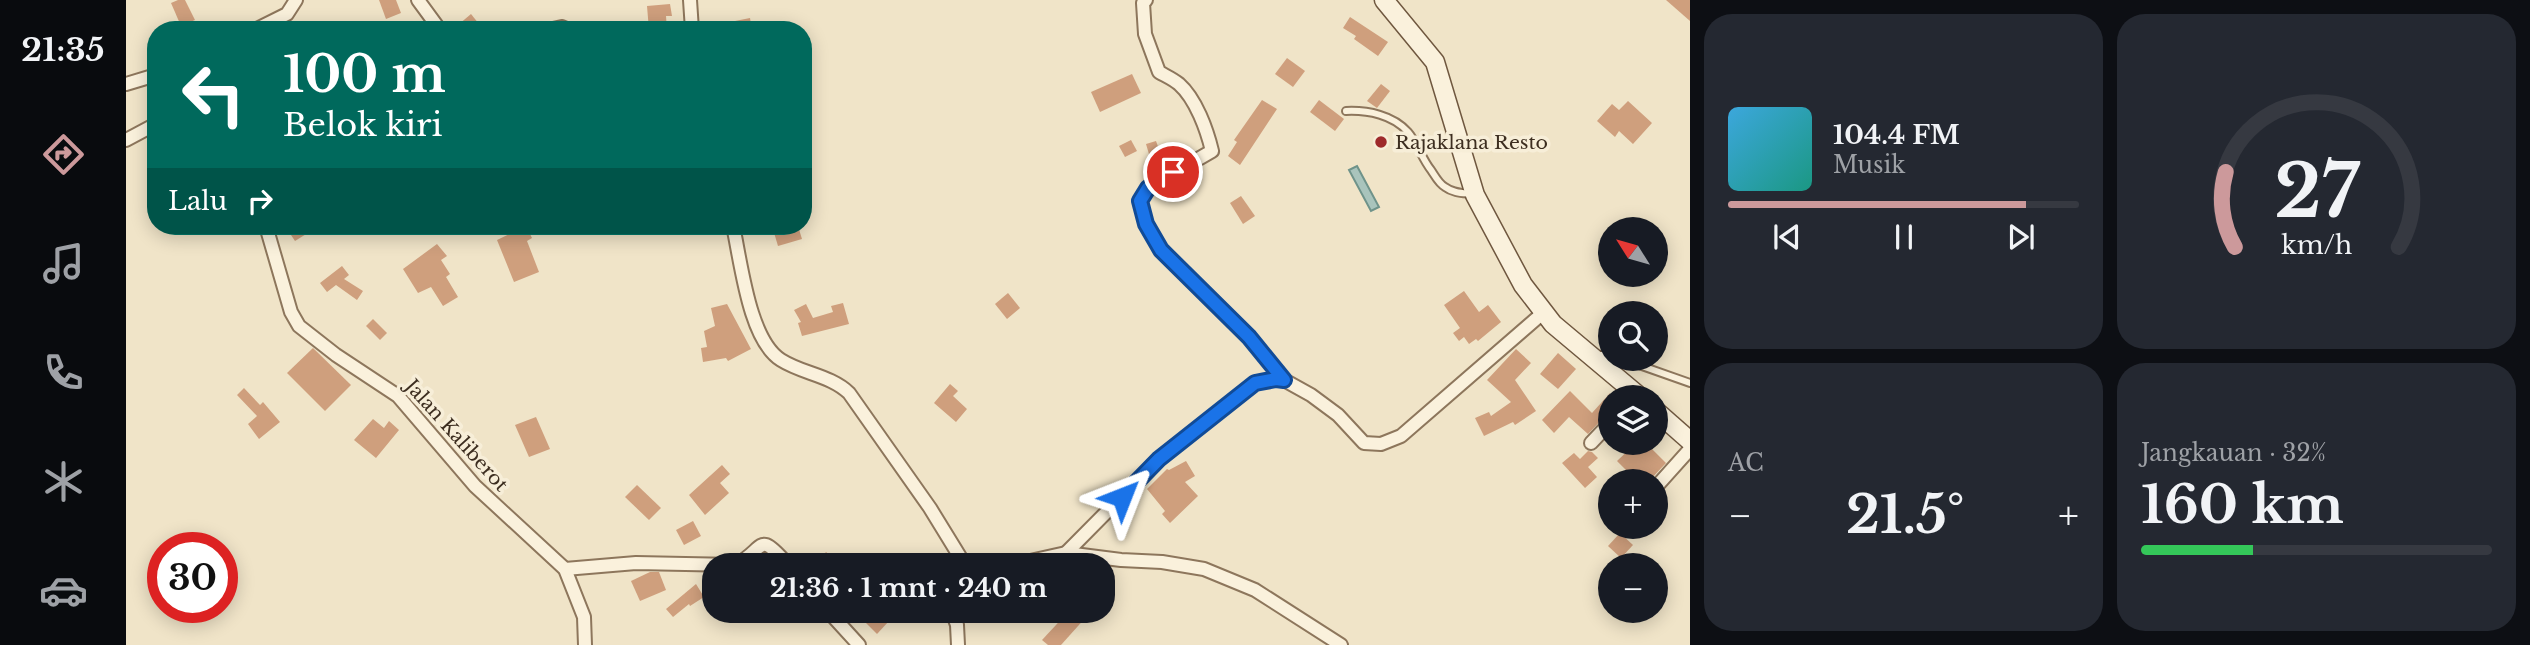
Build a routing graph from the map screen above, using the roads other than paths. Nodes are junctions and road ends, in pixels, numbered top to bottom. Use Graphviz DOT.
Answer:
graph roads {
  1 [pos="296,0"];
  2 [pos="418,0"];
  3 [pos="690,0"];
  4 [pos="1146,0"];
  5 [pos="1384,0"];
  6 [pos="272,21"];
  7 [pos="433,21"];
  8 [pos="691,21"];
  9 [pos="147,78"];
  10 [pos="126,84"];
  11 [pos="1346,111"];
  12 [pos="147,129"];
  13 [pos="126,140"];
  14 [pos="1475,195"];
  15 [pos="269,235"];
  16 [pos="735,235"];
  17 [pos="1544,312"];
  18 [pos="1598,353"];
  19 [pos="1615,371"];
  20 [pos="1656,371"];
  21 [pos="1284,380"];
  22 [pos="1690,383"];
  23 [pos="1627,385"];
  24 [pos="1668,422"];
  25 [pos="1598,436"];
  26 [pos="1690,441"];
  27 [pos="1591,443"];
  28 [pos="1690,449"];
  29 [pos="1668,474"];
  30 [pos="750,553"];
  31 [pos="778,553"];
  32 [pos="958,553"];
  33 [pos="1066,553"];
  34 [pos="1115,558"];
  35 [pos="702,564"];
  36 [pos="565,569"];
  37 [pos="839,623"];
  38 [pos="956,623"];
  39 [pos="585,645"];
  40 [pos="859,645"];
  41 [pos="958,645"];
  42 [pos="1341,645"];
  1 -- 6 [label="street"];
  2 -- 7 [label="street"];
  3 -- 8 [label="street"];
  4 -- 21 [label="street"];
  5 -- 14 [label="street"];
  9 -- 10 [label="street"];
  11 -- 14 [label="lane"];
  12 -- 13 [label="street"];
  14 -- 17 [label="street"];
  15 -- 36 [label="street, Jalan Kaliberot"];
  16 -- 32 [label="street"];
  17 -- 18 [label="street"];
  17 -- 21 [label="street"];
  19 -- 23 [label="street"];
  20 -- 22 [label="lane"];
  21 -- 33 [label="street"];
  24 -- 26 [label="street"];
  25 -- 27 [label="street"];
  28 -- 29 [label="street"];
  30 -- 31 [label="street"];
  34 -- 42 [label="street"];
  35 -- 36 [label="street"];
  36 -- 39 [label="street, Jalan Kaliberot"];
  37 -- 40 [label="street"];
  38 -- 41 [label="street"];
}
